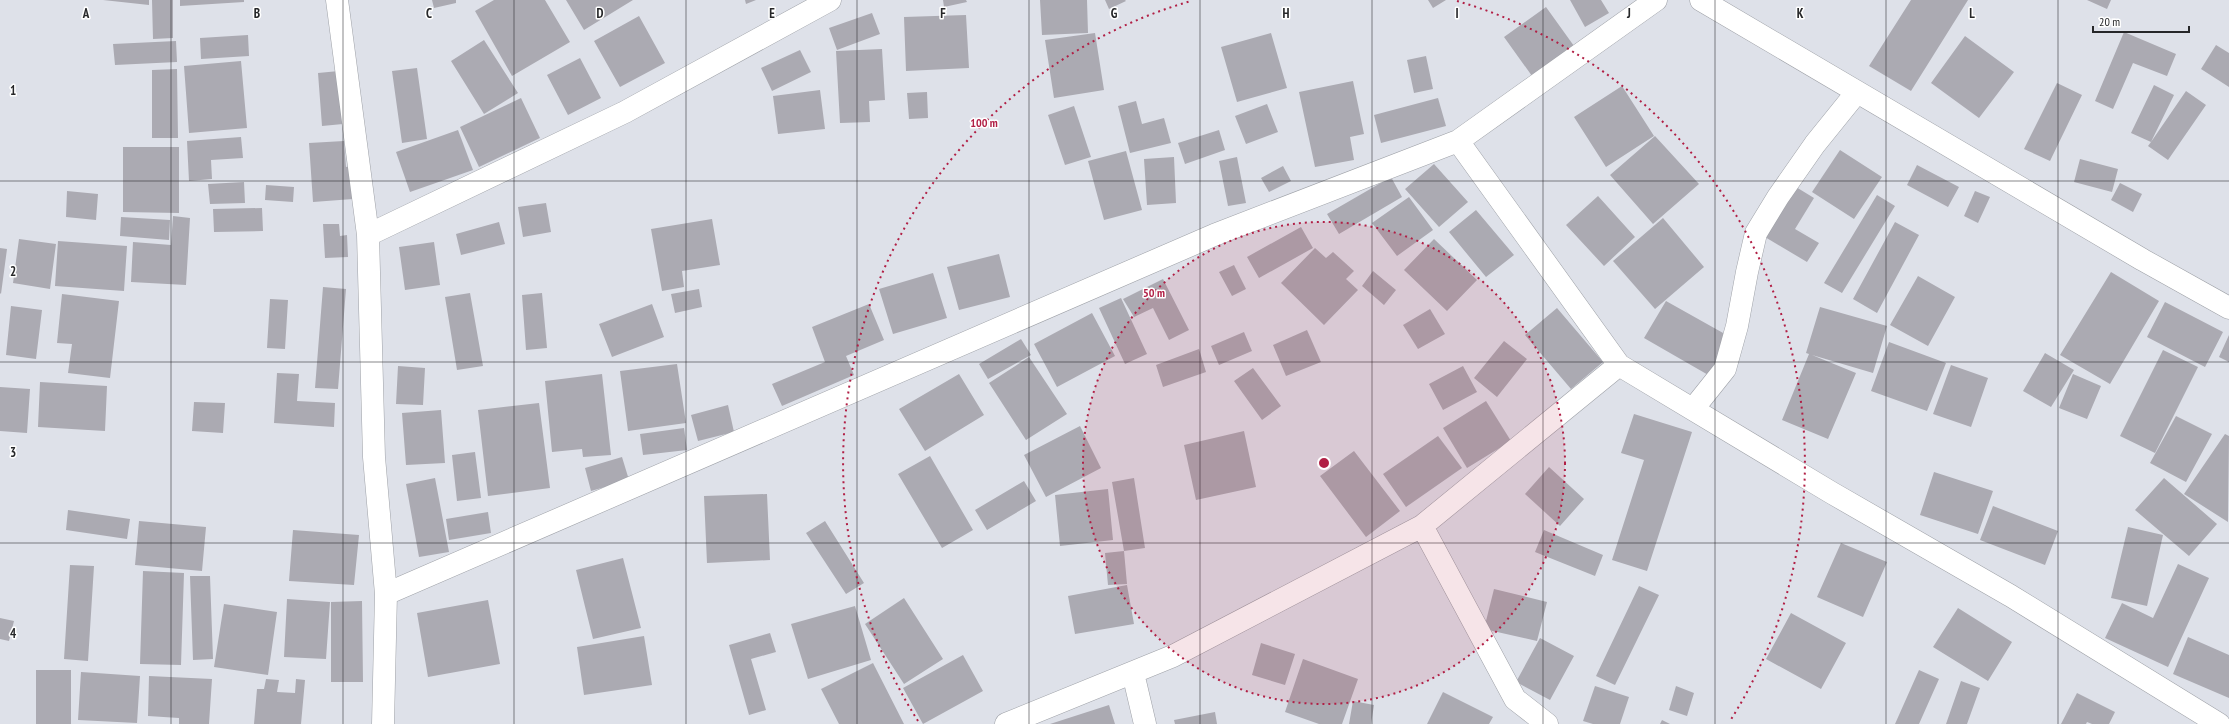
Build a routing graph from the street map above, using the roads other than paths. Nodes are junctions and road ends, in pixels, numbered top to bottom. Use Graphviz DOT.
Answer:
graph roads {
  1 [pos="336,0"];
  2 [pos="830,0"];
  3 [pos="1656,0"];
  4 [pos="1701,0"];
  5 [pos="1857,92"];
  6 [pos="1458,141"];
  7 [pos="368,235"];
  8 [pos="2229,308"];
  9 [pos="1619,365"];
  10 [pos="1694,409"];
  11 [pos="1422,526"];
  12 [pos="386,594"];
  13 [pos="1133,673"];
  14 [pos="383,724"];
  15 [pos="1006,724"];
  16 [pos="1145,724"];
  17 [pos="1547,724"];
  18 [pos="2219,724"];
  1 -- 7 [label="street"];
  2 -- 7 [label="street"];
  3 -- 6 [label="street"];
  4 -- 5 [label="street"];
  5 -- 8 [label="street"];
  5 -- 10 [label="street"];
  6 -- 9 [label="street"];
  6 -- 12 [label="street"];
  7 -- 12 [label="street"];
  9 -- 10 [label="street"];
  9 -- 11 [label="street"];
  10 -- 18 [label="street"];
  11 -- 13 [label="street"];
  11 -- 17 [label="street"];
  12 -- 14 [label="street"];
  13 -- 15 [label="street"];
  13 -- 16 [label="street"];
}
